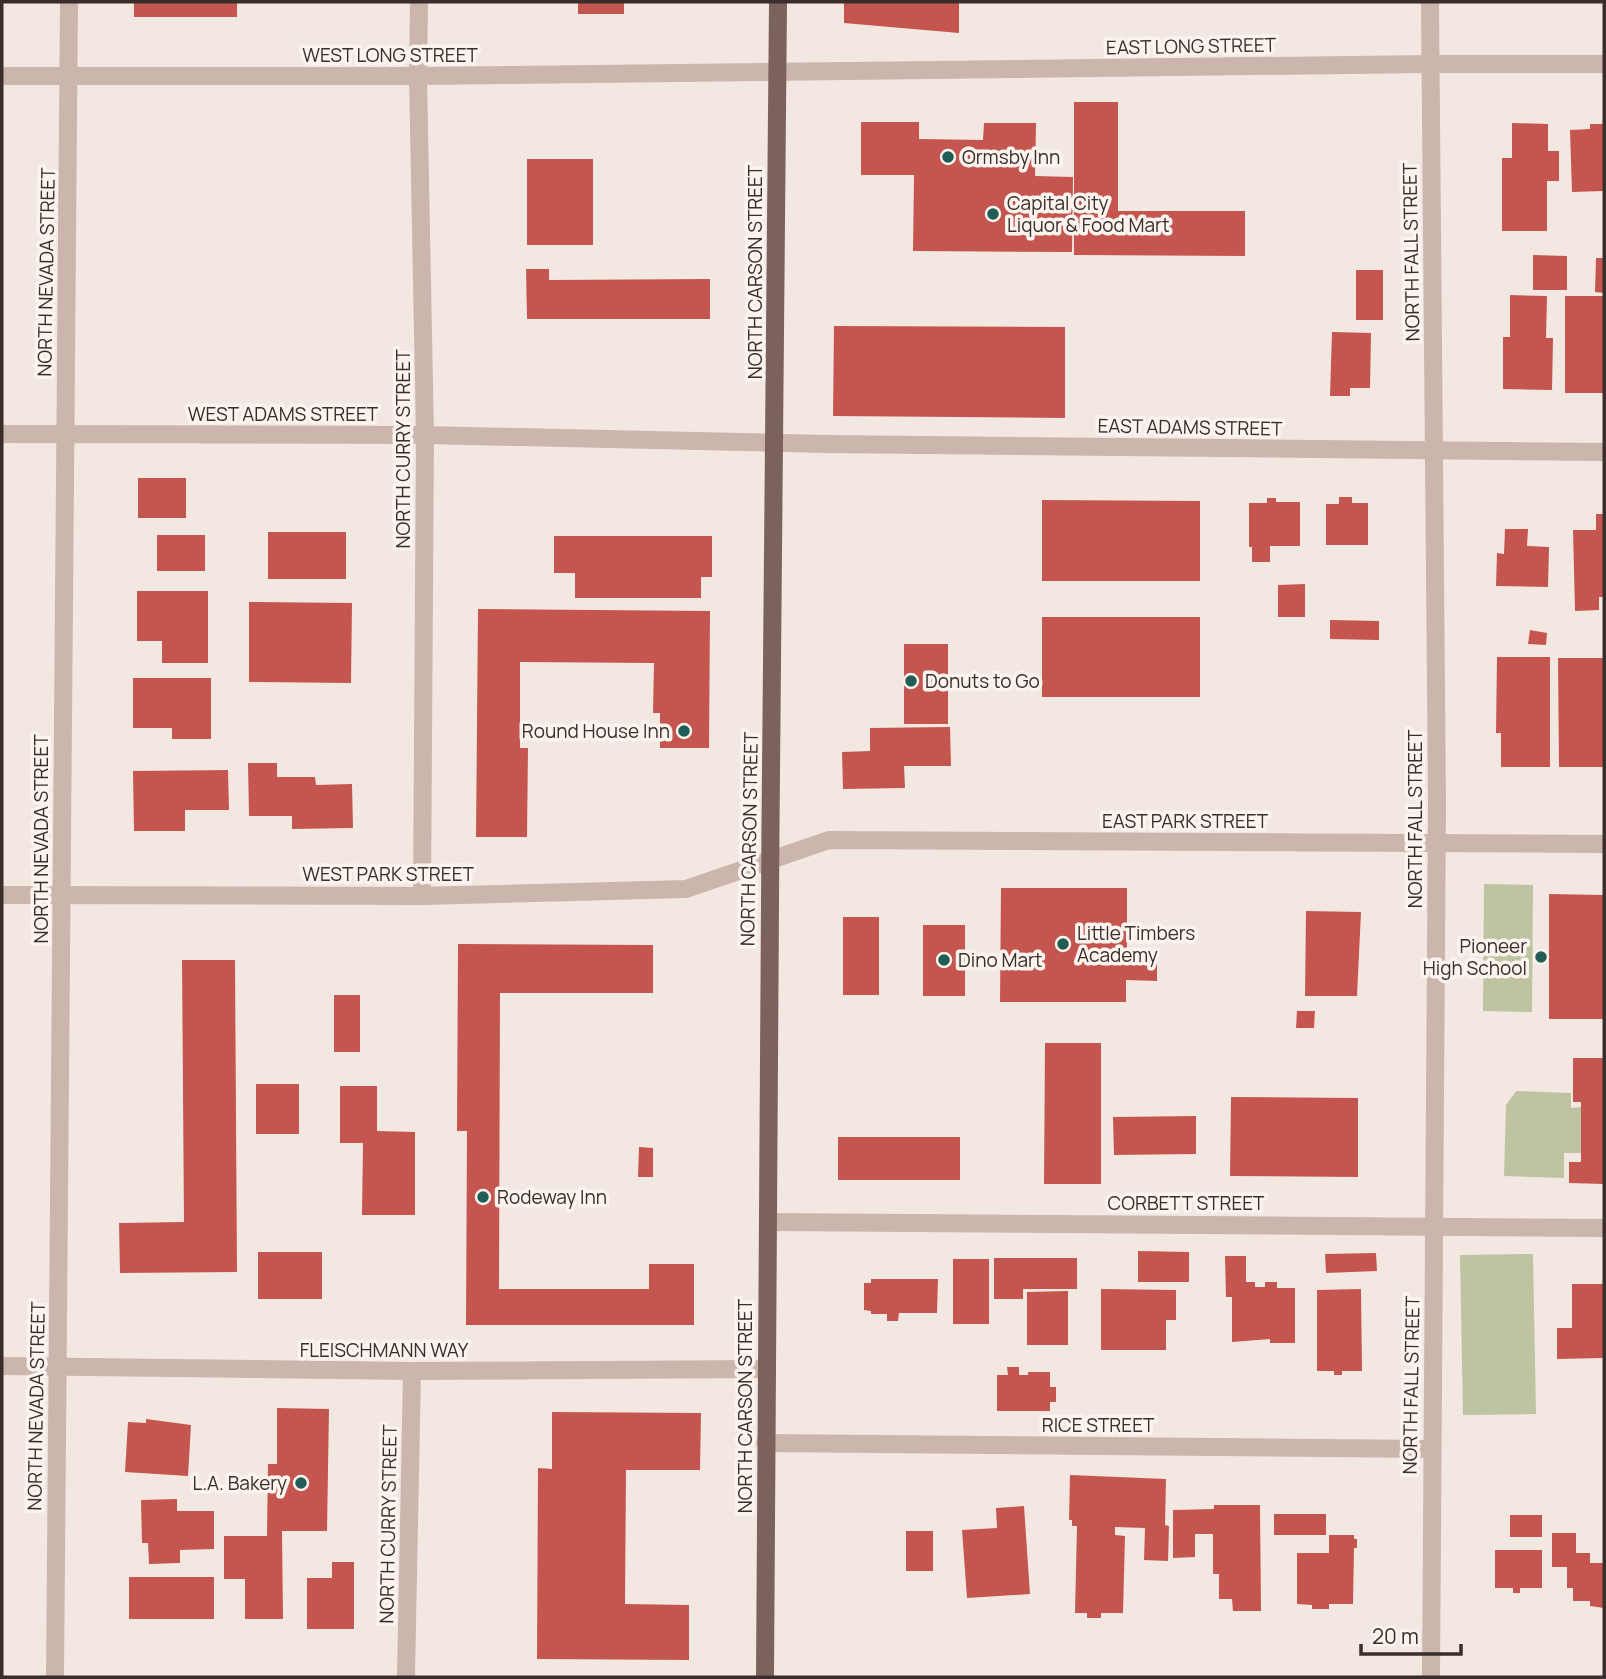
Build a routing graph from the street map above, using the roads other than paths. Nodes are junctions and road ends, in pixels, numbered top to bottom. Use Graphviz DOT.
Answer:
graph roads {
  1 [pos="69,2"];
  2 [pos="419,2"];
  3 [pos="778,2"];
  4 [pos="1430,2"];
  5 [pos="1430,64"];
  6 [pos="1604,64"];
  7 [pos="778,72"];
  8 [pos="2,76"];
  9 [pos="69,76"];
  10 [pos="418,76"];
  11 [pos="2,434"];
  12 [pos="66,435"];
  13 [pos="425,435"];
  14 [pos="775,443"];
  15 [pos="1434,451"];
  16 [pos="1604,452"];
  17 [pos="1437,844"];
  18 [pos="1604,844"];
  19 [pos="769,859"];
  20 [pos="2,895"];
  21 [pos="62,896"];
  22 [pos="422,896"];
  23 [pos="768,1222"];
  24 [pos="1434,1226"];
  25 [pos="1604,1228"];
  26 [pos="2,1366"];
  27 [pos="57,1368"];
  28 [pos="766,1369"];
  29 [pos="412,1371"];
  30 [pos="765,1443"];
  31 [pos="1431,1449"];
  32 [pos="55,1677"];
  33 [pos="406,1677"];
  34 [pos="765,1677"];
  35 [pos="1431,1677"];
  1 -- 9 [label="street, NORTH NEVADA STREET"];
  2 -- 10 [label="street, NORTH CURRY STREET"];
  3 -- 7 [label="main road, NORTH CARSON STREET"];
  4 -- 5 [label="street, NORTH FALL STREET"];
  5 -- 6 [label="street, EAST LONG STREET"];
  5 -- 7 [label="street, EAST LONG STREET"];
  5 -- 15 [label="street, NORTH FALL STREET"];
  7 -- 10 [label="street, WEST LONG STREET"];
  7 -- 14 [label="main road, NORTH CARSON STREET"];
  8 -- 9 [label="street, WEST LONG STREET"];
  9 -- 10 [label="street, WEST LONG STREET"];
  9 -- 12 [label="street, NORTH NEVADA STREET"];
  10 -- 13 [label="street, NORTH CURRY STREET"];
  11 -- 12 [label="street, WEST ADAMS STREET"];
  12 -- 13 [label="street, WEST ADAMS STREET"];
  12 -- 21 [label="street, NORTH NEVADA STREET"];
  13 -- 14 [label="street, WEST ADAMS STREET"];
  13 -- 22 [label="street, NORTH CURRY STREET"];
  14 -- 15 [label="street, EAST ADAMS STREET"];
  14 -- 19 [label="main road, NORTH CARSON STREET"];
  15 -- 16 [label="street, EAST ADAMS STREET"];
  15 -- 17 [label="street, NORTH FALL STREET"];
  17 -- 18 [label="street, EAST PARK STREET"];
  17 -- 19 [label="street, EAST PARK STREET"];
  17 -- 24 [label="street, NORTH FALL STREET"];
  19 -- 22 [label="street, WEST PARK STREET"];
  19 -- 23 [label="main road, NORTH CARSON STREET"];
  20 -- 21 [label="street, WEST PARK STREET"];
  21 -- 22 [label="street, WEST PARK STREET"];
  21 -- 27 [label="street, NORTH NEVADA STREET"];
  23 -- 24 [label="street, CORBETT STREET"];
  23 -- 28 [label="main road, NORTH CARSON STREET"];
  24 -- 25 [label="street, CORBETT STREET"];
  24 -- 31 [label="street, NORTH FALL STREET"];
  26 -- 27 [label="street, FLEISCHMANN WAY"];
  27 -- 29 [label="street, FLEISCHMANN WAY"];
  27 -- 32 [label="street, NORTH NEVADA STREET"];
  28 -- 29 [label="street, FLEISCHMANN WAY"];
  28 -- 30 [label="main road, NORTH CARSON STREET"];
  29 -- 33 [label="street, NORTH CURRY STREET"];
  30 -- 31 [label="street, RICE STREET"];
  30 -- 34 [label="main road, NORTH CARSON STREET"];
  31 -- 35 [label="street, NORTH FALL STREET"];
}
